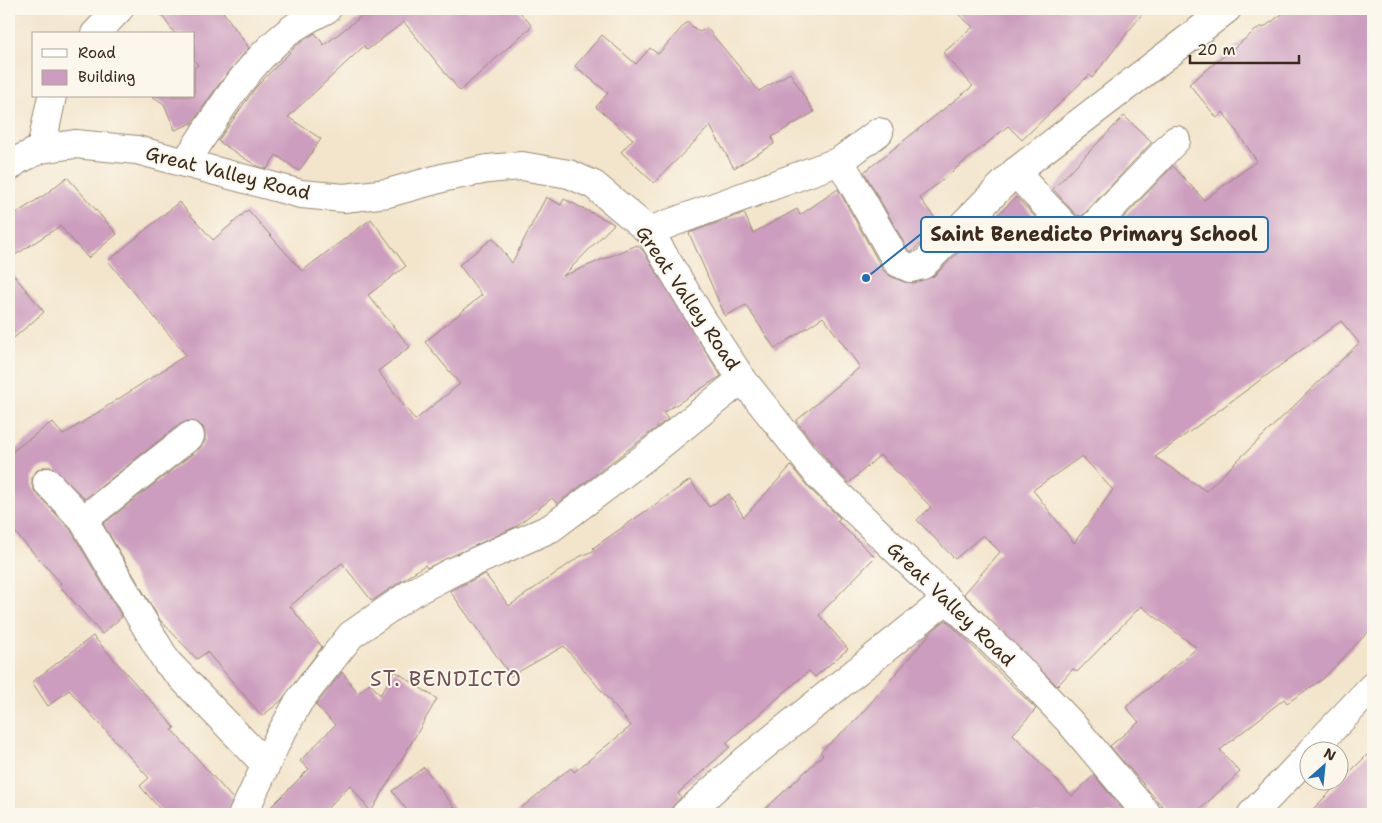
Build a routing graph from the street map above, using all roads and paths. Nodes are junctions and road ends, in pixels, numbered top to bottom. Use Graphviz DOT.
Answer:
graph roads {
  1 [pos="119,9"];
  2 [pos="327,9"];
  3 [pos="1227,9"];
  4 [pos="97,32"];
  5 [pos="52,98"];
  6 [pos="879,132"];
  7 [pos="1176,140"];
  8 [pos="41,149"];
  9 [pos="840,160"];
  10 [pos="185,163"];
  11 [pos="9,167"];
  12 [pos="1015,172"];
  13 [pos="648,232"];
  14 [pos="742,379"];
  15 [pos="190,436"];
  16 [pos="47,482"];
  17 [pos="83,520"];
  18 [pos="947,599"];
  19 [pos="1373,686"];
  20 [pos="1322,740"];
  21 [pos="1300,764"];
  22 [pos="266,765"];
  23 [pos="243,814"];
  24 [pos="686,814"];
  25 [pos="1147,814"];
  26 [pos="1252,814"];
  1 -- 4 [label="street"];
  2 -- 10 [label="street"];
  3 -- 12 [label="street"];
  5 -- 8 [label="street"];
  6 -- 9 [label="street"];
  7 -- 12 [label="street"];
  8 -- 10 [label="street, Great Valley Road"];
  8 -- 11 [label="street, Great Valley Road"];
  9 -- 12 [label="street"];
  9 -- 13 [label="street"];
  10 -- 13 [label="street, Great Valley Road"];
  13 -- 14 [label="street, Great Valley Road"];
  14 -- 18 [label="street, Great Valley Road"];
  14 -- 22 [label="street"];
  15 -- 17 [label="street"];
  16 -- 17 [label="street"];
  17 -- 22 [label="street"];
  18 -- 24 [label="street"];
  18 -- 25 [label="street, Great Valley Road"];
  19 -- 20 [label="street"];
  21 -- 26 [label="street"];
  22 -- 23 [label="street"];
}
